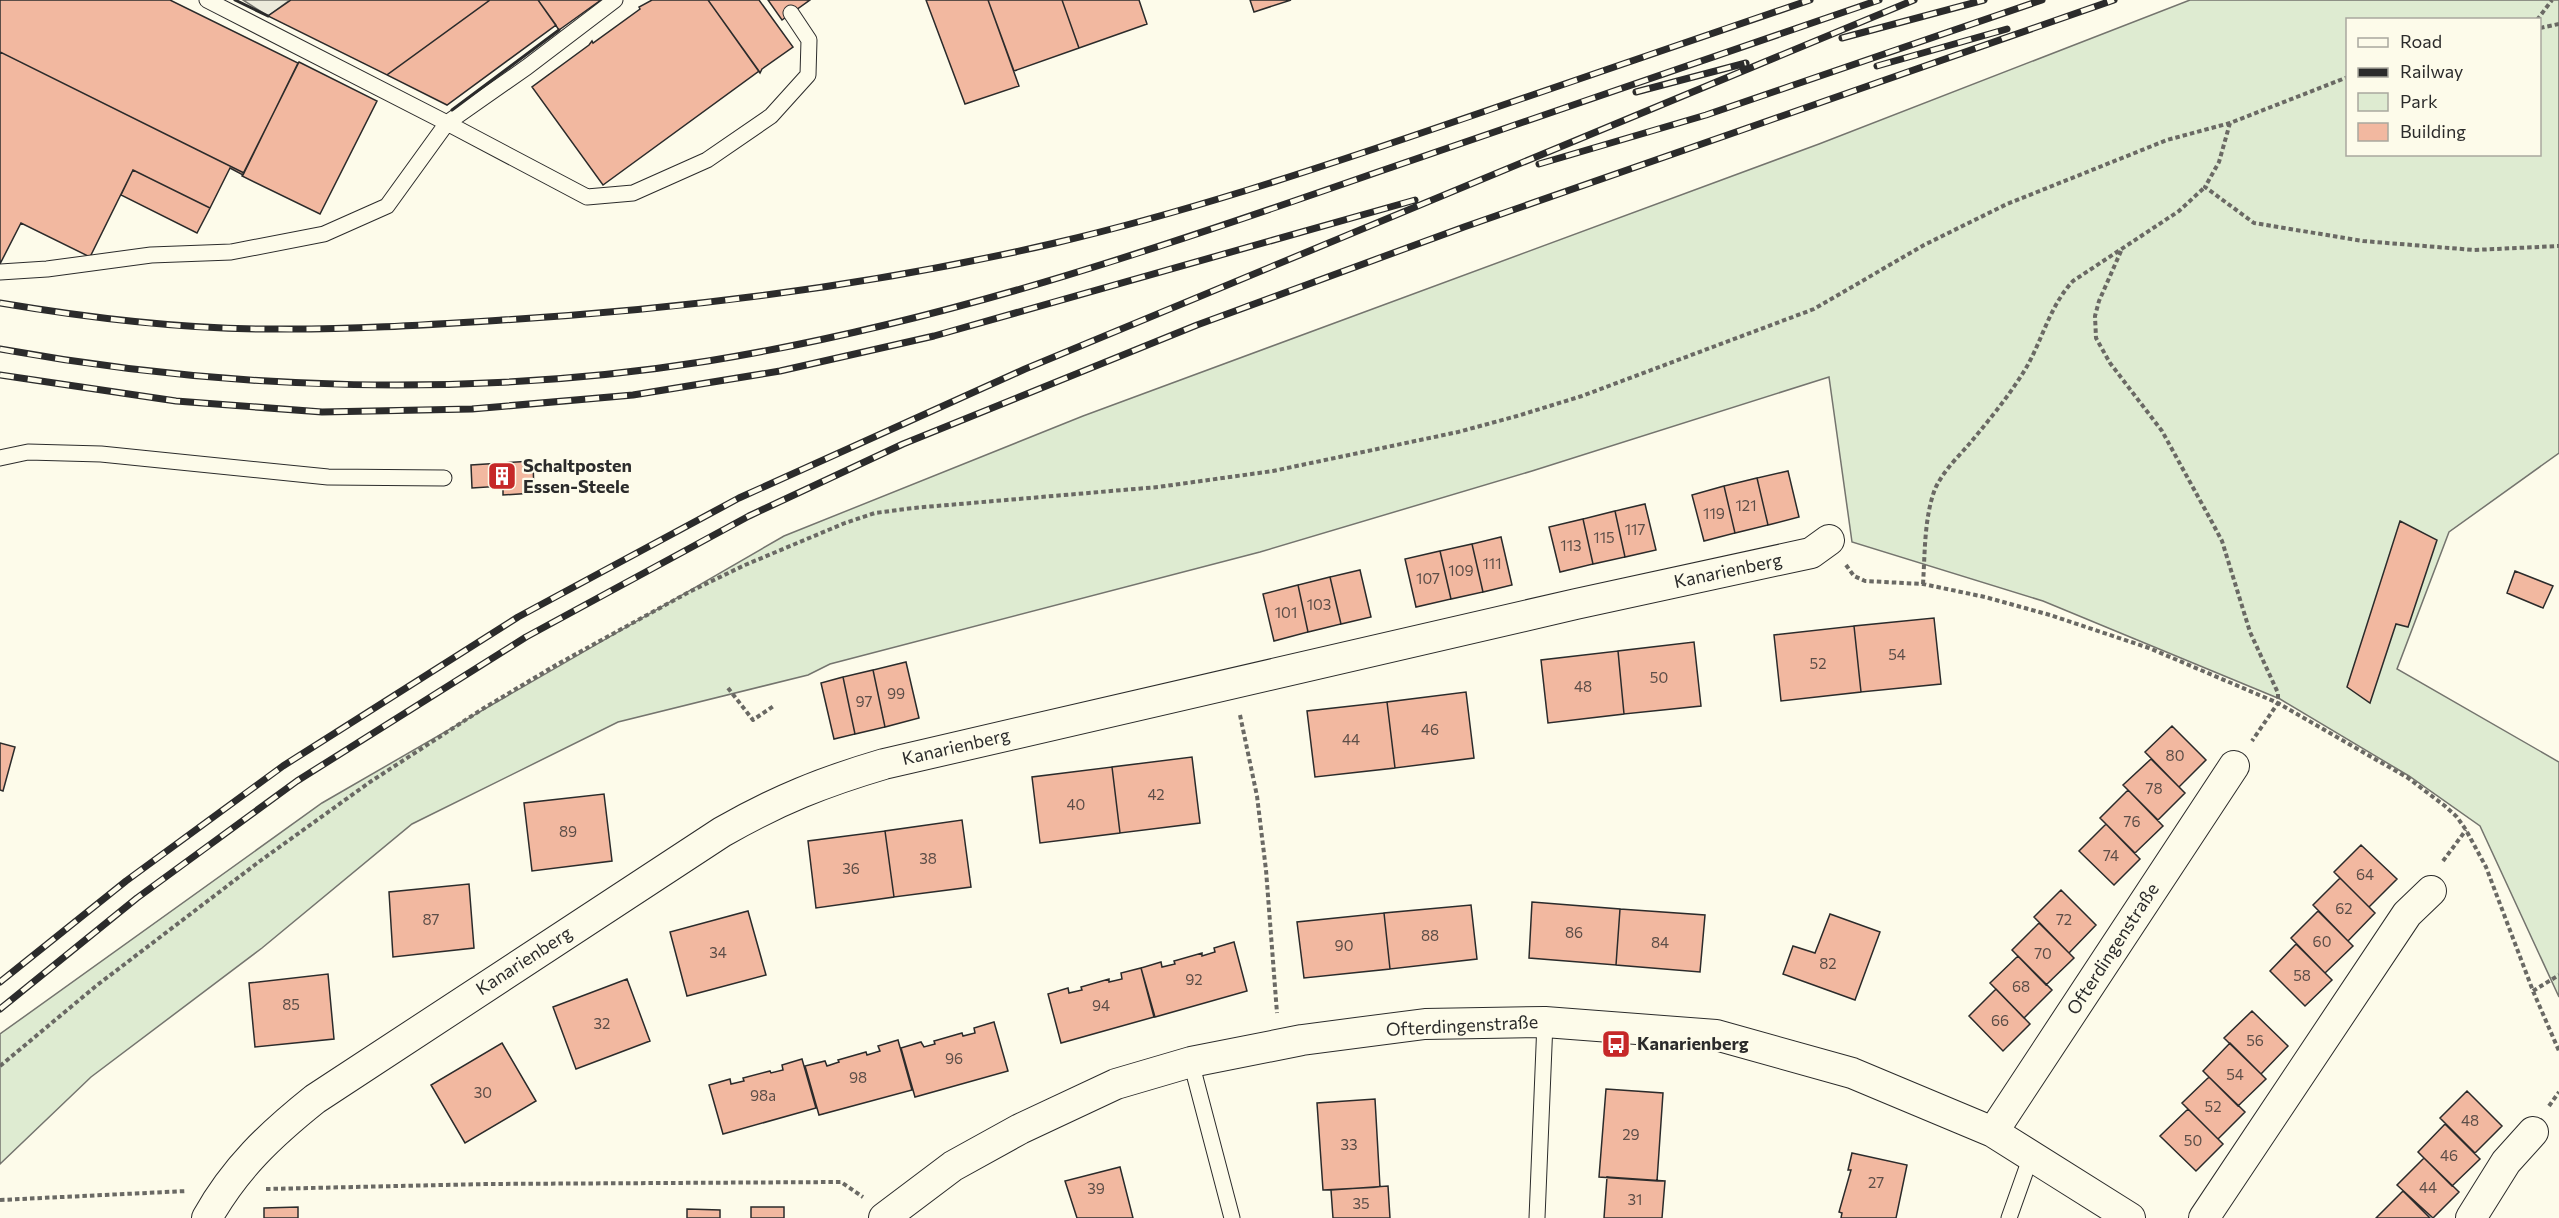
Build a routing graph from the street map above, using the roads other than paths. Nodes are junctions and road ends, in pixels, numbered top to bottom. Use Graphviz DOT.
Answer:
graph roads {
  1 [pos="207,0"];
  2 [pos="615,0"];
  3 [pos="791,13"];
  4 [pos="447,123"];
  5 [pos="0,272"];
  6 [pos="0,458"];
  7 [pos="444,478"];
  8 [pos="1829,540"];
  9 [pos="2234,766"];
  10 [pos="2431,891"];
  11 [pos="1545,1022"];
  12 [pos="1191,1062"];
  13 [pos="1993,1132"];
  14 [pos="2533,1132"];
  15 [pos="2031,1156"];
  16 [pos="886,1216"];
  17 [pos="207,1218"];
  18 [pos="1232,1218"];
  19 [pos="1537,1218"];
  20 [pos="2010,1218"];
  21 [pos="2130,1218"];
  22 [pos="2204,1218"];
  23 [pos="2471,1218"];
  1 -- 4 [label="lane"];
  2 -- 4 [label="lane"];
  3 -- 4 [label="lane"];
  4 -- 5 [label="lane"];
  6 -- 7 [label="lane"];
  8 -- 17 [label="street, Kanarienberg"];
  9 -- 13 [label="street, Ofterdingenstraße"];
  10 -- 22 [label="street"];
  11 -- 12 [label="street, Ofterdingenstraße"];
  11 -- 13 [label="street, Ofterdingenstraße"];
  11 -- 19 [label="lane"];
  12 -- 16 [label="street, Ofterdingenstraße"];
  12 -- 18 [label="lane"];
  13 -- 15 [label="street, Ofterdingenstraße"];
  14 -- 23 [label="street"];
  15 -- 20 [label="lane"];
  15 -- 21 [label="street, Ofterdingenstraße"];
}
